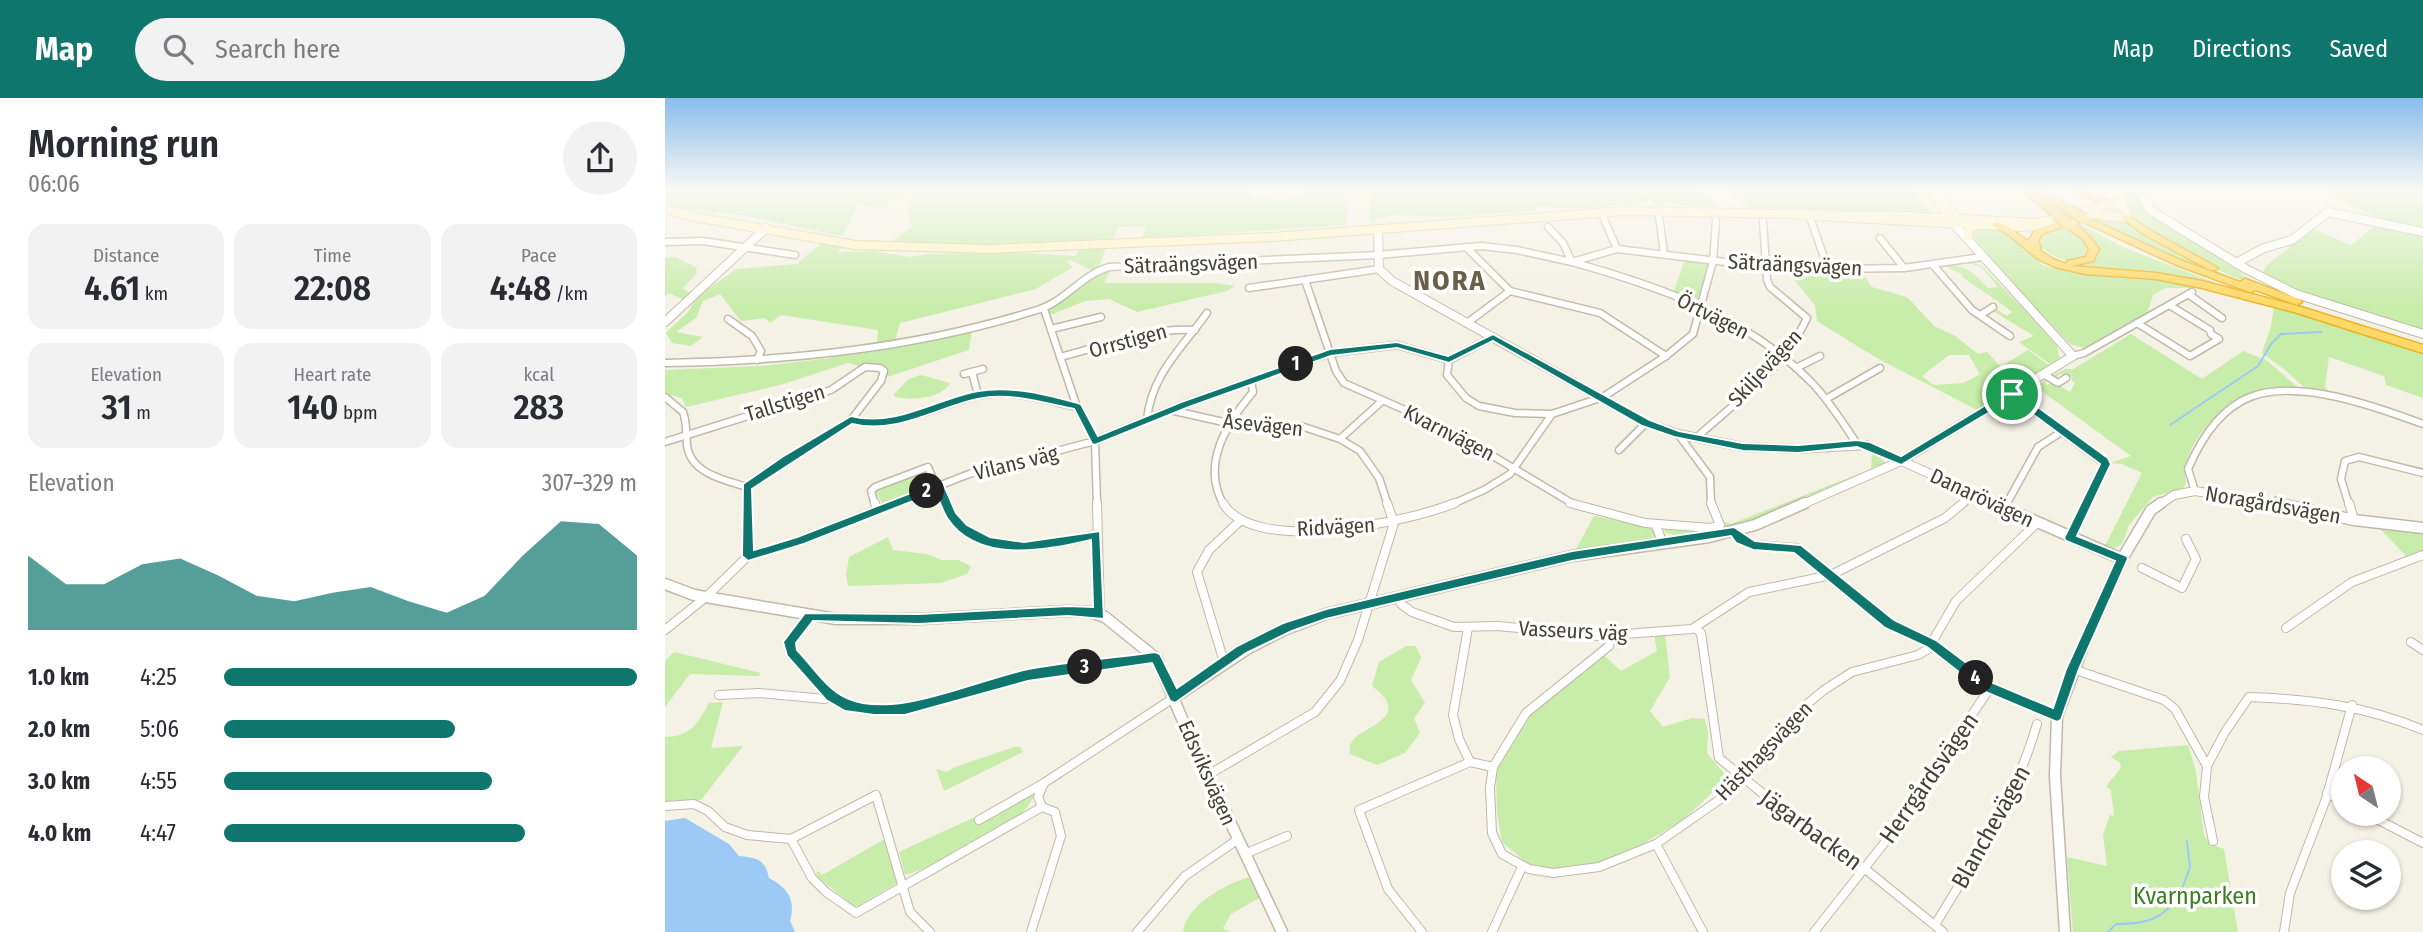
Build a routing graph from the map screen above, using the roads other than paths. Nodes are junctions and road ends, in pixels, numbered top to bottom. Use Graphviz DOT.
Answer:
graph roads {
  1 [pos="766,228"];
  2 [pos="1393,228"];
  3 [pos="1551,228"];
  4 [pos="1608,228"];
  5 [pos="1661,228"];
  6 [pos="1715,228"];
  7 [pos="1763,228"];
  8 [pos="1814,228"];
  9 [pos="1960,228"];
  10 [pos="1961,228"];
  11 [pos="1971,228"];
  12 [pos="2006,228"];
  13 [pos="2018,228"];
  14 [pos="2019,228"];
  15 [pos="2052,228"];
  16 [pos="2078,228"];
  17 [pos="2086,228"];
  18 [pos="2088,228"];
  19 [pos="2140,228"];
  20 [pos="2179,228"];
  21 [pos="2308,228"];
  22 [pos="2404,228"];
  23 [pos="1378,229"];
  24 [pos="2423,232"];
  25 [pos="1968,236"];
  26 [pos="1880,239"];
  27 [pos="665,242"];
  28 [pos="2024,243"];
  29 [pos="746,247"];
  30 [pos="1466,247"];
  31 [pos="2036,248"];
  32 [pos="1617,249"];
  33 [pos="1664,254"];
  34 [pos="795,255"];
  35 [pos="1378,255"];
  36 [pos="1982,257"];
  37 [pos="1713,261"];
  38 [pos="1572,262"];
  39 [pos="2236,263"];
  40 [pos="1933,265"];
  41 [pos="1766,267"];
  42 [pos="1904,268"];
  43 [pos="1380,269"];
  44 [pos="1828,269"];
  45 [pos="1305,280"];
  46 [pos="1249,288"];
  47 [pos="1510,291"];
  48 [pos="2169,305"];
  49 [pos="1700,307"];
  50 [pos="1993,307"];
  51 [pos="1044,309"];
  52 [pos="1207,313"];
  53 [pos="1980,315"];
  54 [pos="1101,317"];
  55 [pos="728,318"];
  56 [pos="2223,318"];
  57 [pos="2329,320"];
  58 [pos="665,322"];
  59 [pos="1468,323"];
  60 [pos="2137,323"];
  61 [pos="1051,329"];
  62 [pos="1195,330"];
  63 [pos="2423,334"];
  64 [pos="2397,335"];
  65 [pos="2010,336"];
  66 [pos="1493,337"];
  67 [pos="2423,343"];
  68 [pos="2423,349"];
  69 [pos="1330,353"];
  70 [pos="1666,356"];
  71 [pos="1781,356"];
  72 [pos="1820,356"];
  73 [pos="2073,356"];
  74 [pos="1061,357"];
  75 [pos="1449,359"];
  76 [pos="757,360"];
  77 [pos="665,363"];
  78 [pos="1795,368"];
  79 [pos="1880,368"];
  80 [pos="983,369"];
  81 [pos="2045,375"];
  82 [pos="2066,378"];
  83 [pos="1251,381"];
  84 [pos="2012,394"];
  85 [pos="978,395"];
  86 [pos="665,397"];
  87 [pos="1602,397"];
  88 [pos="1826,399"];
  89 [pos="1382,401"];
  90 [pos="1077,407"];
  91 [pos="1170,410"];
  92 [pos="1552,414"];
  93 [pos="851,420"];
  94 [pos="1147,420"];
  95 [pos="1227,423"];
  96 [pos="1646,423"];
  97 [pos="2423,424"];
  98 [pos="2063,431"];
  99 [pos="1678,434"];
  100 [pos="688,435"];
  101 [pos="1697,437"];
  102 [pos="1340,439"];
  103 [pos="1095,441"];
  104 [pos="665,442"];
  105 [pos="1857,443"];
  106 [pos="1619,450"];
  107 [pos="1901,461"];
  108 [pos="1515,468"];
  109 [pos="2423,473"];
  110 [pos="747,487"];
  111 [pos="938,487"];
  112 [pos="2195,491"];
  113 [pos="1975,494"];
  114 [pos="2004,508"];
  115 [pos="877,511"];
  116 [pos="2354,520"];
  117 [pos="1240,521"];
  118 [pos="1394,523"];
  119 [pos="2038,523"];
  120 [pos="1655,524"];
  121 [pos="2423,528"];
  122 [pos="1734,531"];
  123 [pos="1096,535"];
  124 [pos="2070,538"];
  125 [pos="2186,539"];
  126 [pos="1663,543"];
  127 [pos="2423,555"];
  128 [pos="748,556"];
  129 [pos="2122,559"];
  130 [pos="2142,568"];
  131 [pos="1831,575"];
  132 [pos="665,584"];
  133 [pos="706,597"];
  134 [pos="1399,597"];
  135 [pos="1371,603"];
  136 [pos="1100,615"];
  137 [pos="810,616"];
  138 [pos="1468,628"];
  139 [pos="1695,628"];
  140 [pos="2286,628"];
  141 [pos="665,630"];
  142 [pos="1612,636"];
  143 [pos="2411,642"];
  144 [pos="1932,643"];
  145 [pos="2423,650"];
  146 [pos="1155,657"];
  147 [pos="1224,662"];
  148 [pos="2073,669"];
  149 [pos="1990,688"];
  150 [pos="719,695"];
  151 [pos="830,695"];
  152 [pos="1175,697"];
  153 [pos="2352,705"];
  154 [pos="2057,716"];
  155 [pos="2037,724"];
  156 [pos="2423,730"];
  157 [pos="1471,762"];
  158 [pos="2207,766"];
  159 [pos="1493,767"];
  160 [pos="1208,775"];
  161 [pos="1741,779"];
  162 [pos="1044,783"];
  163 [pos="2327,793"];
  164 [pos="2331,795"];
  165 [pos="665,806"];
  166 [pos="1042,807"];
  167 [pos="979,820"];
  168 [pos="2390,826"];
  169 [pos="1287,836"];
  170 [pos="792,839"];
  171 [pos="1237,840"];
  172 [pos="2213,841"];
  173 [pos="2423,843"];
  174 [pos="1656,844"];
  175 [pos="1245,854"];
  176 [pos="1522,866"];
  177 [pos="1864,868"];
  178 [pos="904,886"];
  179 [pos="1935,925"];
  180 [pos="930,932"];
  181 [pos="1031,932"];
  182 [pos="1137,932"];
  183 [pos="1282,932"];
  184 [pos="1422,932"];
  185 [pos="1492,932"];
  186 [pos="1703,932"];
  187 [pos="1814,932"];
  188 [pos="1943,932"];
  189 [pos="2065,932"];
  190 [pos="2284,932"];
  1 -- 23 [label="main road"];
  1 -- 29 [label="street"];
  2 -- 23 [label="main road"];
  3 -- 38 [label="street"];
  4 -- 32 [label="street"];
  5 -- 33 [label="street"];
  6 -- 37 [label="street"];
  7 -- 41 [label="street, Skiljevägen"];
  8 -- 44 [label="street"];
  9 -- 36 [label="street"];
  10 -- 25 [label="street"];
  11 -- 25 [label="main road"];
  12 -- 28 [label="highway"];
  13 -- 28 [label="highway"];
  14 -- 31 [label="highway"];
  15 -- 31 [label="highway"];
  16 -- 31 [label="highway"];
  17 -- 57 [label="highway"];
  18 -- 64 [label="highway"];
  19 -- 64 [label="highway"];
  20 -- 39 [label="street"];
  21 -- 39 [label="street"];
  22 -- 24 [label="street"];
  23 -- 35 [label="street"];
  25 -- 36 [label="street"];
  26 -- 42 [label="street"];
  27 -- 29 [label="street"];
  28 -- 57 [label="highway"];
  29 -- 34 [label="street"];
  29 -- 58 [label="street"];
  30 -- 35 [label="street, Sätraängsvägen"];
  30 -- 38 [label="street, Sätraängsvägen"];
  30 -- 47 [label="street"];
  32 -- 33 [label="street, Sätraängsvägen"];
  32 -- 38 [label="street, Sätraängsvägen"];
  33 -- 37 [label="street, Sätraängsvägen"];
  35 -- 43 [label="street"];
  35 -- 51 [label="street, Sätraängsvägen"];
  36 -- 40 [label="street, Sätraängsvägen"];
  36 -- 73 [label="street"];
  37 -- 41 [label="street, Sätraängsvägen"];
  37 -- 49 [label="street"];
  38 -- 49 [label="street, Örtvägen"];
  39 -- 63 [label="street"];
  40 -- 42 [label="street, Sätraängsvägen"];
  40 -- 53 [label="street"];
  41 -- 44 [label="street, Sätraängsvägen"];
  41 -- 71 [label="street, Skiljevägen"];
  42 -- 44 [label="street, Sätraängsvägen"];
  43 -- 45 [label="street"];
  43 -- 59 [label="street, Danarövägen"];
  45 -- 46 [label="street"];
  45 -- 69 [label="street, Kvarnvägen"];
  47 -- 59 [label="street"];
  47 -- 70 [label="street"];
  48 -- 56 [label="street"];
  48 -- 60 [label="street"];
  48 -- 60 [label="street"];
  49 -- 70 [label="street"];
  49 -- 71 [label="street, Örtvägen"];
  50 -- 53 [label="street"];
  51 -- 61 [label="street"];
  51 -- 76 [label="street, Sätraängsvägen"];
  52 -- 62 [label="street"];
  53 -- 65 [label="street"];
  54 -- 61 [label="street"];
  55 -- 76 [label="street"];
  57 -- 68 [label="highway"];
  59 -- 66 [label="street, Danarövägen"];
  60 -- 73 [label="street"];
  61 -- 74 [label="street"];
  62 -- 74 [label="street, Orrstigen"];
  62 -- 94 [label="street"];
  64 -- 67 [label="highway"];
  66 -- 75 [label="street"];
  66 -- 87 [label="street, Danarövägen"];
  69 -- 75 [label="street, Vilans väg"];
  69 -- 83 [label="street, Vilans väg"];
  69 -- 89 [label="street, Kvarnvägen"];
  70 -- 87 [label="street"];
  71 -- 78 [label="street, Örtvägen"];
  71 -- 101 [label="street, Skiljevägen"];
  72 -- 78 [label="street"];
  73 -- 81 [label="street"];
  74 -- 90 [label="street"];
  75 -- 92 [label="street"];
  76 -- 77 [label="street, Sätraängsvägen"];
  78 -- 88 [label="street, Örtvägen"];
  79 -- 88 [label="street"];
  80 -- 85 [label="street"];
  81 -- 82 [label="street"];
  81 -- 84 [label="street"];
  83 -- 91 [label="street, Vilans väg"];
  83 -- 95 [label="street"];
  84 -- 98 [label="street"];
  84 -- 107 [label="street"];
  85 -- 90 [label="street"];
  85 -- 93 [label="street"];
  86 -- 100 [label="street"];
  87 -- 92 [label="street"];
  87 -- 96 [label="street, Danarövägen"];
  88 -- 105 [label="street, Örtvägen"];
  89 -- 102 [label="street"];
  89 -- 108 [label="street, Kvarnvägen"];
  90 -- 103 [label="street"];
  91 -- 94 [label="street, Vilans väg"];
  91 -- 95 [label="street, Åsevägen"];
  92 -- 108 [label="street, Ridvägen"];
  93 -- 100 [label="street, Tallstigen"];
  93 -- 110 [label="street"];
  94 -- 103 [label="street, Vilans väg"];
  95 -- 102 [label="street, Åsevägen"];
  95 -- 117 [label="street"];
  96 -- 99 [label="street, Danarövägen"];
  96 -- 106 [label="street"];
  97 -- 112 [label="street"];
  98 -- 114 [label="street"];
  98 -- 124 [label="street"];
  99 -- 101 [label="street, Danarövägen"];
  99 -- 120 [label="street, Kvarnvägen"];
  100 -- 104 [label="street, Tallstigen"];
  100 -- 110 [label="street"];
  101 -- 105 [label="street, Danarövägen"];
  102 -- 118 [label="street, Åsevägen"];
  103 -- 111 [label="street, Vilans väg"];
  103 -- 123 [label="street"];
  105 -- 107 [label="street, Danarövägen"];
  107 -- 113 [label="street, Danarövägen"];
  107 -- 122 [label="street"];
  108 -- 118 [label="street, Ridvägen"];
  108 -- 120 [label="street, Kvarnvägen"];
  109 -- 116 [label="street"];
  110 -- 128 [label="street"];
  111 -- 115 [label="street, Vilans väg"];
  111 -- 115 [label="street"];
  111 -- 123 [label="street"];
  112 -- 116 [label="street, Noragårdsvägen"];
  112 -- 129 [label="street, Noragårdsvägen"];
  113 -- 114 [label="street, Danarövägen"];
  113 -- 131 [label="street, Vasseurs väg"];
  114 -- 119 [label="street, Danarövägen"];
  115 -- 128 [label="street, Vilans väg"];
  116 -- 121 [label="street, Noragårdsvägen"];
  117 -- 118 [label="street, Ridvägen"];
  117 -- 147 [label="street"];
  118 -- 135 [label="street"];
  119 -- 124 [label="street, Danarövägen"];
  119 -- 144 [label="street"];
  120 -- 126 [label="street"];
  122 -- 126 [label="street"];
  122 -- 131 [label="street"];
  123 -- 136 [label="street"];
  124 -- 129 [label="street, Danarövägen"];
  125 -- 130 [label="street"];
  126 -- 134 [label="street"];
  127 -- 140 [label="street"];
  128 -- 133 [label="street"];
  129 -- 148 [label="street, Noragårdsvägen"];
  131 -- 139 [label="street, Vasseurs väg"];
  131 -- 144 [label="street"];
  132 -- 133 [label="street, Edsviksvägen"];
  133 -- 137 [label="street, Edsviksvägen"];
  133 -- 141 [label="street"];
  134 -- 135 [label="street"];
  134 -- 138 [label="street, Vasseurs väg"];
  135 -- 147 [label="street"];
  135 -- 160 [label="street"];
  136 -- 137 [label="street, Edsviksvägen"];
  136 -- 146 [label="street, Edsviksvägen"];
  137 -- 151 [label="street"];
  138 -- 142 [label="street, Vasseurs väg"];
  138 -- 157 [label="street"];
  139 -- 142 [label="street, Vasseurs väg"];
  139 -- 161 [label="street, Jägarbacken"];
  142 -- 159 [label="street"];
  143 -- 145 [label="street"];
  144 -- 149 [label="street"];
  144 -- 161 [label="street, Hästhagsvägen"];
  146 -- 151 [label="street"];
  146 -- 152 [label="street, Edsviksvägen"];
  147 -- 152 [label="street"];
  148 -- 154 [label="street, Noragårdsvägen"];
  148 -- 158 [label="street"];
  149 -- 154 [label="street"];
  149 -- 177 [label="street, Herrgårdsvägen"];
  150 -- 151 [label="street"];
  152 -- 160 [label="street, Edsviksvägen"];
  152 -- 162 [label="street"];
  153 -- 156 [label="street"];
  153 -- 158 [label="street"];
  153 -- 163 [label="street"];
  154 -- 189 [label="street, Noragårdsvägen"];
  155 -- 179 [label="street, Blanchevägen"];
  157 -- 159 [label="street"];
  157 -- 184 [label="street"];
  158 -- 172 [label="street"];
  159 -- 176 [label="street"];
  160 -- 171 [label="street, Edsviksvägen"];
  161 -- 174 [label="street, Hästhagsvägen"];
  161 -- 177 [label="street, Jägarbacken"];
  162 -- 166 [label="street"];
  162 -- 167 [label="street"];
  163 -- 164 [label="street"];
  163 -- 190 [label="street"];
  165 -- 170 [label="street"];
  166 -- 178 [label="street"];
  166 -- 181 [label="street"];
  168 -- 173 [label="street"];
  169 -- 175 [label="street"];
  170 -- 178 [label="street"];
  170 -- 178 [label="street"];
  171 -- 175 [label="street, Edsviksvägen"];
  171 -- 182 [label="street"];
  174 -- 176 [label="street, Hästhagsvägen"];
  174 -- 186 [label="street"];
  175 -- 183 [label="street, Edsviksvägen"];
  176 -- 185 [label="street"];
  177 -- 179 [label="street, Jägarbacken"];
  177 -- 187 [label="street, Herrgårdsvägen"];
  178 -- 180 [label="street"];
  179 -- 188 [label="street, Jägarbacken"];
}
